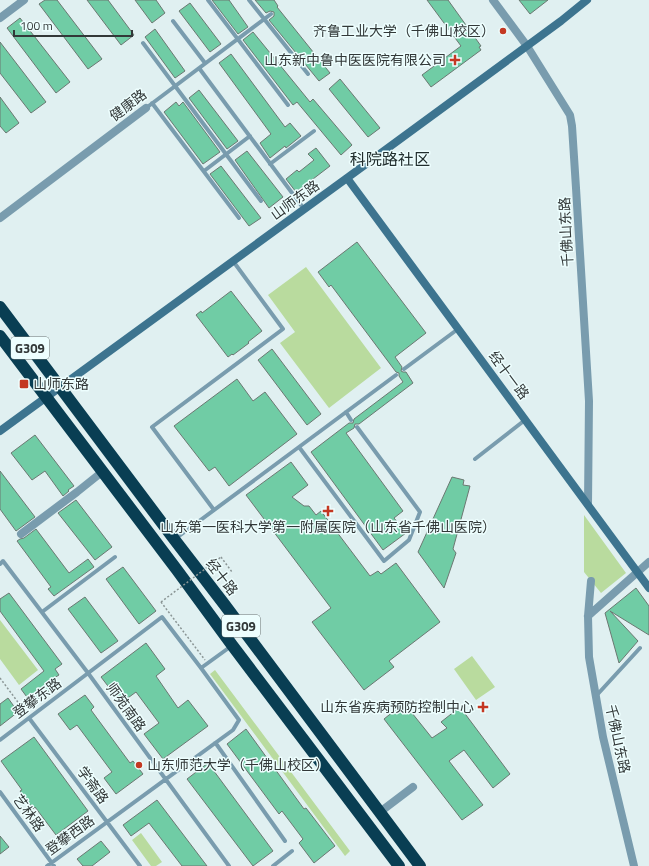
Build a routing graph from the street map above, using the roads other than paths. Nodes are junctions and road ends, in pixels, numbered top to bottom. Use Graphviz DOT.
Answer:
graph roads {
  1 [pos="24,0"];
  2 [pos="208,0"];
  3 [pos="250,0"];
  4 [pos="493,0"];
  5 [pos="587,0"];
  6 [pos="271,14"];
  7 [pos="0,18"];
  8 [pos="264,19"];
  9 [pos="173,21"];
  10 [pos="238,39"];
  11 [pos="144,43"];
  12 [pos="527,46"];
  13 [pos="205,63"];
  14 [pos="199,68"];
  15 [pos="308,74"];
  16 [pos="176,85"];
  17 [pos="288,104"];
  18 [pos="149,105"];
  19 [pos="314,131"];
  20 [pos="250,136"];
  21 [pos="226,154"];
  22 [pos="270,164"];
  23 [pos="204,171"];
  24 [pos="347,178"];
  25 [pos="261,201"];
  26 [pos="305,209"];
  27 [pos="0,218"];
  28 [pos="239,218"];
  29 [pos="233,261"];
  30 [pos="0,308"];
  31 [pos="458,329"];
  32 [pos="0,336"];
  33 [pos="404,369"];
  34 [pos="396,375"];
  35 [pos="60,388"];
  36 [pos="46,398"];
  37 [pos="346,412"];
  38 [pos="525,419"];
  39 [pos="351,420"];
  40 [pos="357,427"];
  41 [pos="0,432"];
  42 [pos="299,447"];
  43 [pos="475,459"];
  44 [pos="102,472"];
  45 [pos="588,504"];
  46 [pos="214,510"];
  47 [pos="21,534"];
  48 [pos="174,540"];
  49 [pos="115,556"];
  50 [pos="649,562"];
  51 [pos="2,563"];
  52 [pos="637,572"];
  53 [pos="591,581"];
  54 [pos="649,588"];
  55 [pos="42,612"];
  56 [pos="588,616"];
  57 [pos="232,645"];
  58 [pos="640,648"];
  59 [pos="201,668"];
  60 [pos="88,673"];
  61 [pos="596,696"];
  62 [pos="30,718"];
  63 [pos="0,740"];
  64 [pos="214,743"];
  65 [pos="165,779"];
  66 [pos="413,787"];
  67 [pos="0,792"];
  68 [pos="380,812"];
  69 [pos="107,822"];
  70 [pos="284,841"];
  71 [pos="292,852"];
  72 [pos="53,864"];
  73 [pos="47,866"];
  74 [pos="140,866"];
  75 [pos="229,866"];
  76 [pos="273,866"];
  77 [pos="399,866"];
  78 [pos="420,866"];
  79 [pos="634,866"];
  1 -- 7 [label="street"];
  2 -- 10 [label="lane"];
  3 -- 8 [label="lane"];
  4 -- 12 [label="street, 千佛山东路"];
  5 -- 12 [label="main road"];
  6 -- 8 [label="lane, 健康路"];
  8 -- 10 [label="lane, 健康路"];
  8 -- 15 [label="lane"];
  9 -- 13 [label="lane"];
  10 -- 13 [label="lane, 健康路"];
  10 -- 17 [label="lane"];
  11 -- 16 [label="lane"];
  12 -- 24 [label="main road, 山师东路"];
  12 -- 45 [label="street, 千佛山东路"];
  13 -- 14 [label="lane, 健康路"];
  14 -- 16 [label="lane, 健康路"];
  14 -- 20 [label="lane"];
  16 -- 18 [label="lane, 健康路"];
  16 -- 21 [label="lane"];
  18 -- 23 [label="lane"];
  18 -- 27 [label="street, 健康路"];
  19 -- 22 [label="lane"];
  20 -- 21 [label="lane"];
  20 -- 22 [label="lane"];
  21 -- 23 [label="lane"];
  21 -- 25 [label="lane"];
  22 -- 26 [label="lane"];
  23 -- 28 [label="lane"];
  24 -- 26 [label="main road, 山师东路"];
  24 -- 31 [label="main road, 经十一路"];
  26 -- 29 [label="main road, 山师东路"];
  29 -- 35 [label="main road, 山师东路"];
  29 -- 46 [label="lane"];
  30 -- 35 [label="highway, 经十路 / G309"];
  31 -- 33 [label="lane"];
  31 -- 38 [label="main road, 经十一路"];
  32 -- 36 [label="highway, G309"];
  34 -- 37 [label="lane"];
  35 -- 36 [label="main road, 山师东路"];
  35 -- 48 [label="highway, 经十路 / G309"];
  36 -- 41 [label="main road, 山师东路"];
  36 -- 44 [label="highway, G309"];
  37 -- 39 [label="lane"];
  37 -- 42 [label="lane"];
  38 -- 43 [label="lane"];
  38 -- 45 [label="main road, 经十一路"];
  40 -- 42 [label="lane"];
  42 -- 46 [label="lane"];
  44 -- 47 [label="street"];
  44 -- 57 [label="highway, G309"];
  45 -- 52 [label="main road, 经十一路"];
  46 -- 48 [label="lane"];
  48 -- 68 [label="highway, 经十路 / G309"];
  49 -- 55 [label="lane"];
  50 -- 52 [label="street"];
  51 -- 55 [label="lane, 师苑南路"];
  52 -- 54 [label="main road, 经十一路"];
  52 -- 56 [label="street"];
  53 -- 56 [label="street, 千佛山东路"];
  55 -- 60 [label="lane, 师苑南路"];
  56 -- 61 [label="street, 千佛山东路"];
  57 -- 59 [label="lane"];
  57 -- 77 [label="highway, G309"];
  58 -- 61 [label="lane"];
  59 -- 60 [label="lane, 登攀东路"];
  59 -- 64 [label="lane, 登攀西路"];
  60 -- 62 [label="lane, 登攀东路"];
  60 -- 65 [label="lane, 师苑南路"];
  61 -- 79 [label="street, 千佛山东路"];
  62 -- 63 [label="lane, 登攀东路"];
  62 -- 69 [label="lane, 学斋路"];
  64 -- 65 [label="lane, 登攀西路"];
  64 -- 70 [label="lane"];
  65 -- 69 [label="lane, 登攀西路"];
  65 -- 75 [label="lane, 师苑南路"];
  66 -- 68 [label="street"];
  67 -- 72 [label="lane, 艺林路"];
  68 -- 78 [label="highway, 经十路 / G309"];
  69 -- 72 [label="lane, 登攀西路"];
  69 -- 74 [label="lane, 学斋路"];
  71 -- 76 [label="lane"];
  72 -- 73 [label="lane, 登攀西路"];
}
